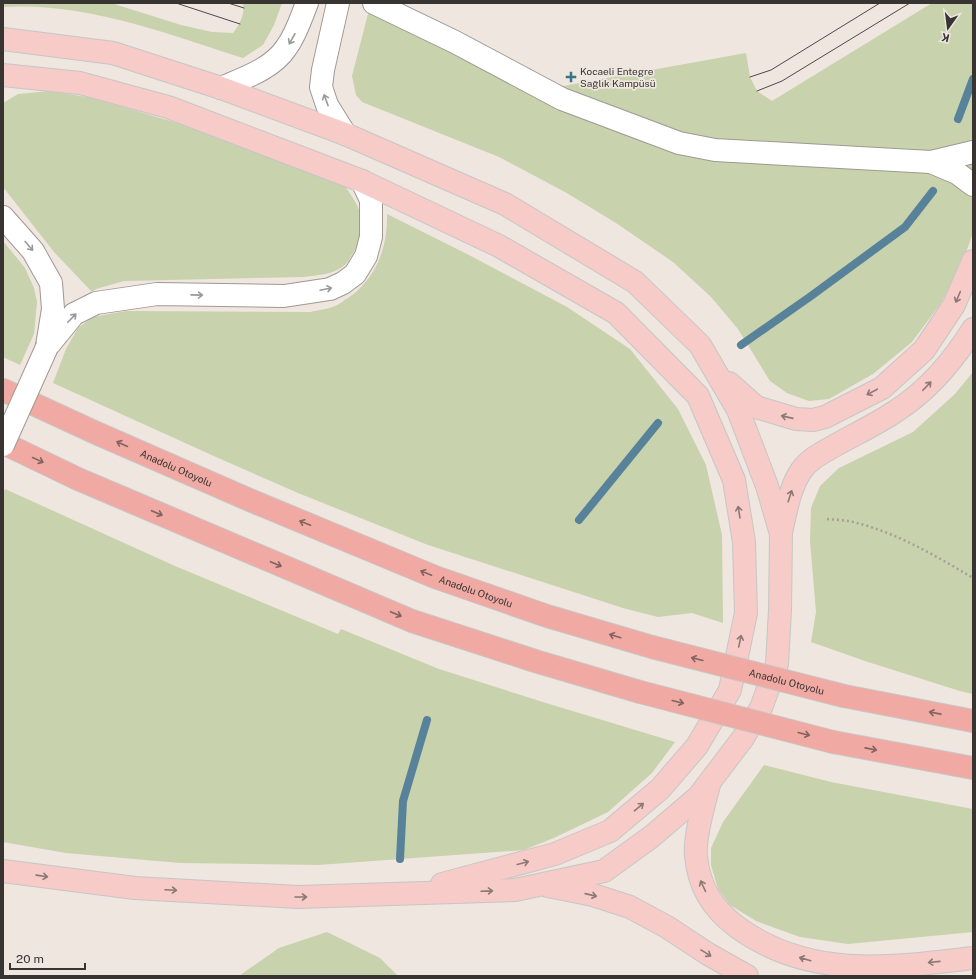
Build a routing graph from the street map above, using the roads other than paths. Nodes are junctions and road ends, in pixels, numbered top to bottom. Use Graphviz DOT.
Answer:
graph roads {
  1 [pos="307,3"];
  2 [pos="338,3"];
  3 [pos="374,3"];
  4 [pos="3,39"];
  5 [pos="4,75"];
  6 [pos="221,88"];
  7 [pos="345,134"];
  8 [pos="973,152"];
  9 [pos="931,162"];
  10 [pos="362,181"];
  11 [pos="973,185"];
  12 [pos="3,217"];
  13 [pos="973,261"];
  14 [pos="973,329"];
  15 [pos="47,347"];
  16 [pos="715,370"];
  17 [pos="3,390"];
  18 [pos="3,444"];
  19 [pos="780,534"];
  20 [pos="973,720"];
  21 [pos="973,768"];
  22 [pos="709,783"];
  23 [pos="3,871"];
  24 [pos="539,885"];
  25 [pos="404,894"];
  26 [pos="973,958"];
  27 [pos="747,976"];
  1 -- 6 [label="street, one-way"];
  7 -- 2 [label="street, one-way"];
  3 -- 9 [label="street"];
  4 -- 6 [label="main road"];
  5 -- 10 [label="main road"];
  6 -- 7 [label="main road"];
  7 -- 16 [label="main road"];
  8 -- 9 [label="street"];
  9 -- 11 [label="street"];
  15 -- 10 [label="street, one-way"];
  25 -- 10 [label="main road, one-way"];
  12 -- 15 [label="street, one-way"];
  13 -- 16 [label="main road, one-way"];
  19 -- 14 [label="main road, one-way"];
  15 -- 18 [label="street, bridge"];
  16 -- 19 [label="main road"];
  20 -- 17 [label="highway, Anadolu Otoyolu, one-way, bridge"];
  18 -- 21 [label="highway, one-way, bridge"];
  19 -- 22 [label="main road"];
  22 -- 24 [label="main road"];
  26 -- 22 [label="main road, one-way"];
  23 -- 25 [label="main road, one-way"];
  25 -- 24 [label="main road, one-way"];
  24 -- 27 [label="main road, one-way"];
}
